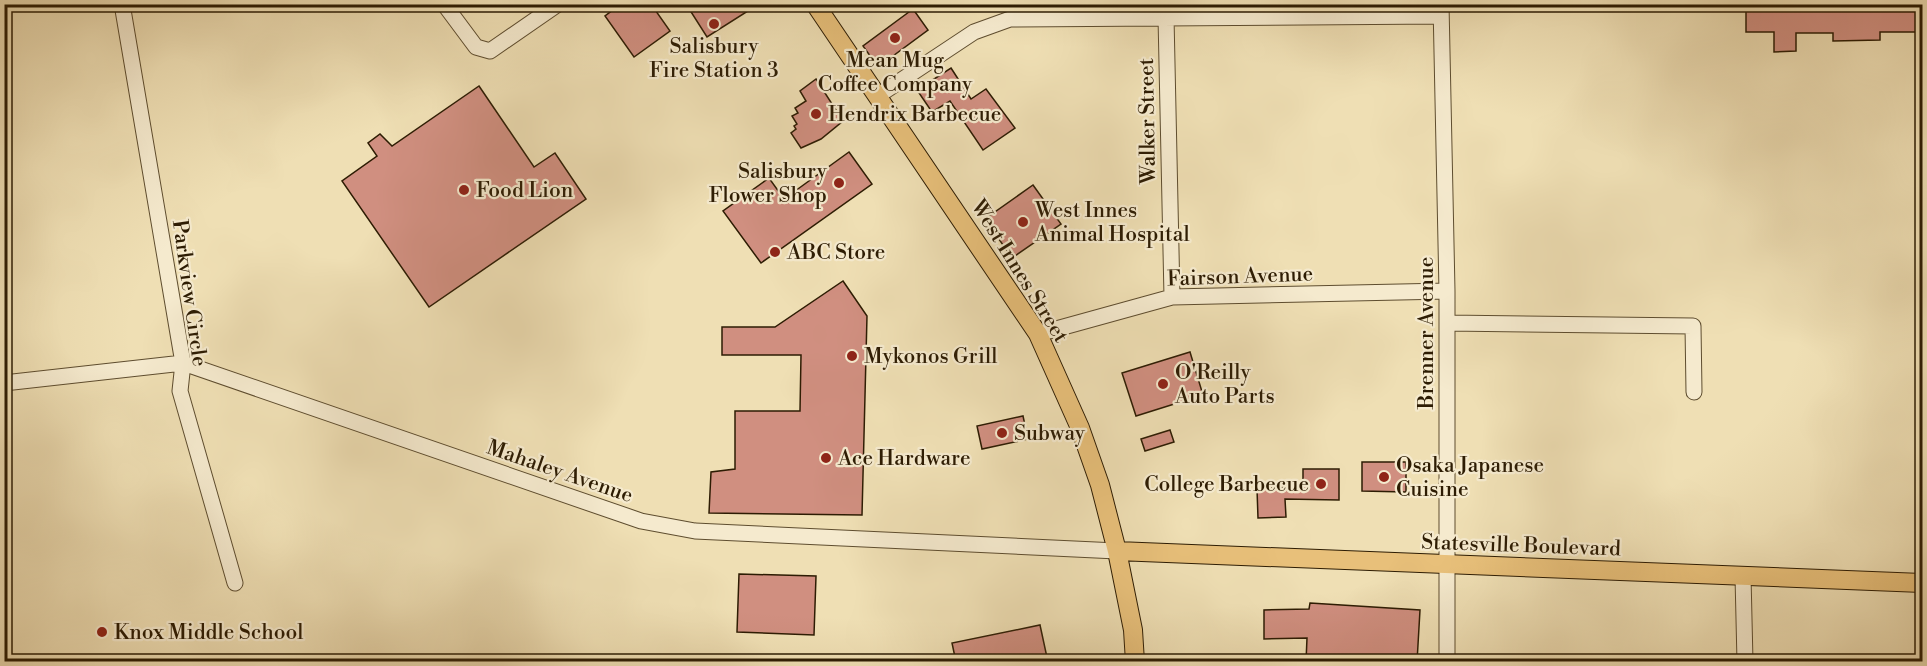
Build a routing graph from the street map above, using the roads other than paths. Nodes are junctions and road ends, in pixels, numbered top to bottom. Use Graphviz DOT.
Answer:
graph roads {
  1 [pos="122,4"];
  2 [pos="444,4"];
  3 [pos="558,4"];
  4 [pos="815,4"];
  5 [pos="1441,10"];
  6 [pos="1166,17"];
  7 [pos="879,95"];
  8 [pos="1447,291"];
  9 [pos="1172,297"];
  10 [pos="1447,323"];
  11 [pos="1038,334"];
  12 [pos="183,363"];
  13 [pos="4,384"];
  14 [pos="1694,392"];
  15 [pos="1117,551"];
  16 [pos="1446,565"];
  17 [pos="1743,576"];
  18 [pos="235,583"];
  19 [pos="1923,583"];
  20 [pos="1136,662"];
  21 [pos="1447,662"];
  22 [pos="1746,662"];
  1 -- 12 [label="street, Parkview Circle"];
  2 -- 3 [label="street"];
  4 -- 7 [label="main road, West Innes Street"];
  5 -- 6 [label="street"];
  5 -- 8 [label="street, Brenner Avenue"];
  6 -- 7 [label="street"];
  6 -- 9 [label="street, Walker Street"];
  7 -- 11 [label="main road, West Innes Street"];
  8 -- 9 [label="street, Fairson Avenue"];
  8 -- 10 [label="street, Brenner Avenue"];
  9 -- 11 [label="street, Fairson Avenue"];
  10 -- 14 [label="street"];
  10 -- 16 [label="street, Brenner Avenue"];
  11 -- 15 [label="main road, West Innes Street"];
  12 -- 13 [label="street, Mahaley Avenue"];
  12 -- 15 [label="street, Mahaley Avenue"];
  12 -- 18 [label="street, Parkview Circle"];
  15 -- 16 [label="main road, Statesville Boulevard"];
  15 -- 20 [label="main road, West Innes Street"];
  16 -- 17 [label="main road, Statesville Boulevard"];
  16 -- 21 [label="street, Brenner Avenue"];
  17 -- 19 [label="main road, Statesville Boulevard"];
  17 -- 22 [label="street"];
}
